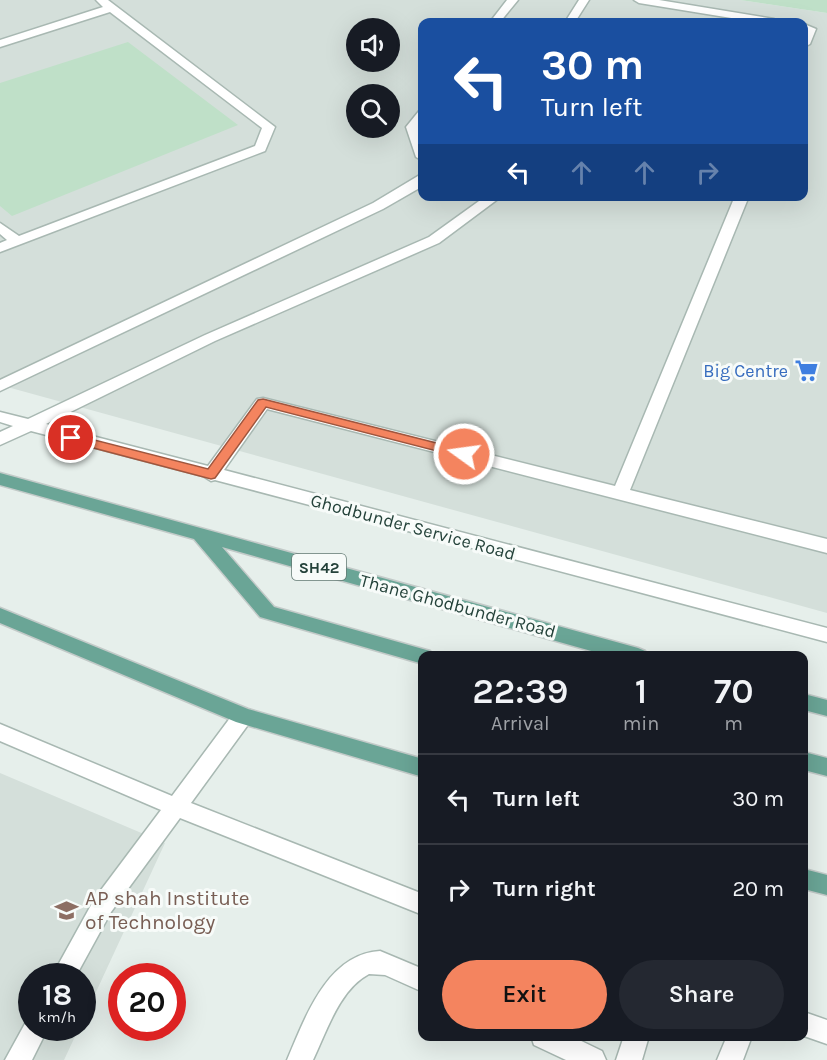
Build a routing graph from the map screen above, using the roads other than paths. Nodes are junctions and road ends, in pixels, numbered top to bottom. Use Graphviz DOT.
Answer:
graph roads {
  1 [pos="513,0"];
  2 [pos="584,0"];
  3 [pos="639,0"];
  4 [pos="106,4"];
  5 [pos="498,18"];
  6 [pos="573,18"];
  7 [pos="749,18"];
  8 [pos="0,44"];
  9 [pos="418,120"];
  10 [pos="418,143"];
  11 [pos="418,183"];
  12 [pos="489,201"];
  13 [pos="740,201"];
  14 [pos="0,227"];
  15 [pos="16,241"];
  16 [pos="0,248"];
  17 [pos="0,386"];
  18 [pos="0,417"];
  19 [pos="25,426"];
  20 [pos="0,439"];
  21 [pos="211,474"];
  22 [pos="0,479"];
  23 [pos="620,494"];
  24 [pos="200,534"];
  25 [pos="827,546"];
  26 [pos="0,615"];
  27 [pos="827,635"];
  28 [pos="620,651"];
  29 [pos="418,655"];
  30 [pos="808,703"];
  31 [pos="827,708"];
  32 [pos="243,716"];
  33 [pos="0,732"];
  34 [pos="808,762"];
  35 [pos="418,767"];
  36 [pos="827,768"];
  37 [pos="178,808"];
  38 [pos="808,880"];
  39 [pos="827,885"];
  40 [pos="418,903"];
  41 [pos="71,963"];
  42 [pos="418,979"];
  43 [pos="808,1025"];
  44 [pos="827,1032"];
  45 [pos="29,1041"];
  46 [pos="553,1041"];
  47 [pos="635,1041"];
  48 [pos="738,1041"];
  49 [pos="18,1060"];
  50 [pos="300,1060"];
  51 [pos="593,1060"];
  52 [pos="628,1060"];
  53 [pos="730,1060"];
  1 -- 5 [label="street"];
  2 -- 6 [label="street"];
  3 -- 7 [label="street"];
  4 -- 8 [label="street"];
  4 -- 15 [label="street"];
  9 -- 10 [label="street"];
  11 -- 17 [label="street"];
  12 -- 19 [label="street"];
  13 -- 23 [label="street"];
  14 -- 15 [label="street"];
  15 -- 16 [label="street"];
  18 -- 19 [label="street, Ghodbunder Service Road"];
  19 -- 20 [label="street"];
  19 -- 21 [label="street, Ghodbunder Service Road"];
  21 -- 23 [label="street"];
  21 -- 27 [label="street, Ghodbunder Service Road"];
  22 -- 24 [label="main road, Thane Ghodbunder Road / SH42"];
  23 -- 25 [label="street"];
  24 -- 28 [label="main road, Thane Ghodbunder Road / SH42"];
  24 -- 29 [label="main road"];
  26 -- 32 [label="main road"];
  30 -- 31 [label="main road"];
  32 -- 35 [label="main road"];
  32 -- 37 [label="street"];
  33 -- 37 [label="street"];
  34 -- 36 [label="main road"];
  37 -- 40 [label="street"];
  37 -- 41 [label="street"];
  38 -- 39 [label="main road"];
  42 -- 50 [label="street"];
  43 -- 44 [label="street"];
  45 -- 49 [label="street"];
  46 -- 51 [label="street"];
  47 -- 52 [label="street"];
  48 -- 53 [label="street"];
}
